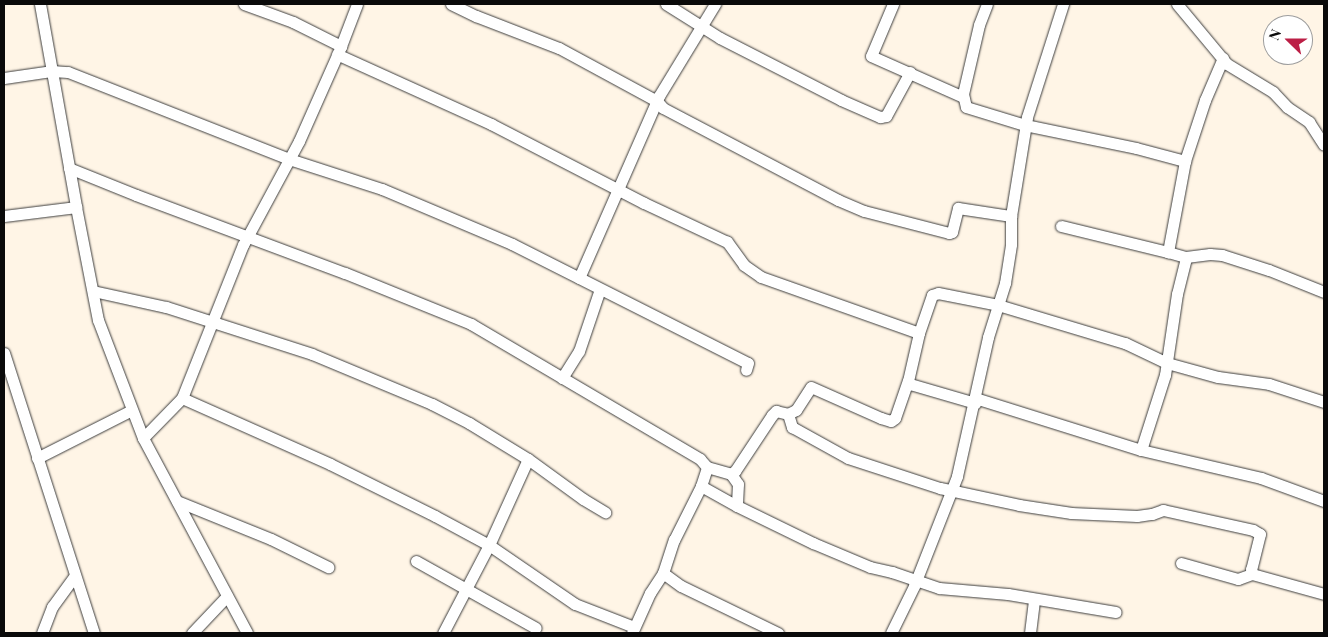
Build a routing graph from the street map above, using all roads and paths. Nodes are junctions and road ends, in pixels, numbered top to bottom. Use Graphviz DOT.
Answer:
graph roads {
  1 [pos="40,4"];
  2 [pos="244,4"];
  3 [pos="357,4"];
  4 [pos="451,4"];
  5 [pos="666,4"];
  6 [pos="715,4"];
  7 [pos="893,4"];
  8 [pos="987,4"];
  9 [pos="1063,4"];
  10 [pos="1177,4"];
  11 [pos="702,25"];
  12 [pos="339,50"];
  13 [pos="1223,58"];
  14 [pos="52,71"];
  15 [pos="910,72"];
  16 [pos="4,78"];
  17 [pos="962,98"];
  18 [pos="657,101"];
  19 [pos="1025,125"];
  20 [pos="1324,145"];
  21 [pos="289,159"];
  22 [pos="1185,161"];
  23 [pos="69,168"];
  24 [pos="617,190"];
  25 [pos="76,207"];
  26 [pos="4,216"];
  27 [pos="1011,216"];
  28 [pos="1061,226"];
  29 [pos="248,236"];
  30 [pos="1168,252"];
  31 [pos="1186,257"];
  32 [pos="579,278"];
  33 [pos="600,290"];
  34 [pos="93,291"];
  35 [pos="1324,292"];
  36 [pos="998,305"];
  37 [pos="213,321"];
  38 [pos="919,333"];
  39 [pos="4,352"];
  40 [pos="1167,363"];
  41 [pos="746,370"];
  42 [pos="562,378"];
  43 [pos="908,381"];
  44 [pos="182,398"];
  45 [pos="975,400"];
  46 [pos="1324,402"];
  47 [pos="132,410"];
  48 [pos="788,414"];
  49 [pos="143,438"];
  50 [pos="1141,450"];
  51 [pos="37,458"];
  52 [pos="528,458"];
  53 [pos="708,467"];
  54 [pos="731,474"];
  55 [pos="701,486"];
  56 [pos="951,490"];
  57 [pos="177,501"];
  58 [pos="1324,501"];
  59 [pos="738,506"];
  60 [pos="605,512"];
  61 [pos="489,545"];
  62 [pos="416,561"];
  63 [pos="1181,564"];
  64 [pos="328,568"];
  65 [pos="663,573"];
  66 [pos="1252,574"];
  67 [pos="75,575"];
  68 [pos="916,582"];
  69 [pos="468,590"];
  70 [pos="1324,594"];
  71 [pos="227,596"];
  72 [pos="1034,599"];
  73 [pos="1115,612"];
  74 [pos="536,628"];
  75 [pos="633,630"];
  76 [pos="42,633"];
  77 [pos="94,633"];
  78 [pos="192,633"];
  79 [pos="247,633"];
  80 [pos="443,633"];
  81 [pos="778,633"];
  82 [pos="891,633"];
  83 [pos="1030,633"];
  1 -- 14 [label="street"];
  2 -- 12 [label="street"];
  3 -- 12 [label="street"];
  4 -- 18 [label="street"];
  5 -- 11 [label="street"];
  6 -- 11 [label="street"];
  7 -- 15 [label="street"];
  8 -- 17 [label="street"];
  9 -- 19 [label="street"];
  10 -- 13 [label="street"];
  11 -- 15 [label="street"];
  11 -- 18 [label="street"];
  12 -- 21 [label="street"];
  12 -- 24 [label="street"];
  13 -- 20 [label="street"];
  13 -- 22 [label="street"];
  14 -- 16 [label="street"];
  14 -- 21 [label="street"];
  14 -- 23 [label="street"];
  15 -- 17 [label="street"];
  17 -- 19 [label="street"];
  18 -- 24 [label="street"];
  18 -- 27 [label="street"];
  19 -- 22 [label="street"];
  19 -- 27 [label="street"];
  21 -- 29 [label="street"];
  21 -- 32 [label="street"];
  22 -- 30 [label="street"];
  23 -- 25 [label="street"];
  23 -- 29 [label="street"];
  24 -- 32 [label="street"];
  24 -- 38 [label="street"];
  25 -- 26 [label="street"];
  25 -- 34 [label="street"];
  27 -- 36 [label="street"];
  28 -- 30 [label="street"];
  29 -- 37 [label="street"];
  29 -- 42 [label="street"];
  30 -- 31 [label="street"];
  31 -- 35 [label="street"];
  31 -- 40 [label="street"];
  32 -- 33 [label="street"];
  33 -- 41 [label="street"];
  33 -- 42 [label="street"];
  34 -- 37 [label="street"];
  34 -- 47 [label="street"];
  36 -- 38 [label="street"];
  36 -- 40 [label="street"];
  36 -- 45 [label="street"];
  37 -- 44 [label="street"];
  37 -- 52 [label="street"];
  38 -- 43 [label="street"];
  39 -- 51 [label="street"];
  40 -- 46 [label="street"];
  40 -- 50 [label="street"];
  42 -- 53 [label="street"];
  43 -- 45 [label="street"];
  43 -- 48 [label="street"];
  44 -- 49 [label="street"];
  44 -- 61 [label="street"];
  45 -- 50 [label="street"];
  45 -- 56 [label="street"];
  47 -- 49 [label="street"];
  47 -- 51 [label="street"];
  48 -- 54 [label="street"];
  48 -- 56 [label="street"];
  49 -- 57 [label="street"];
  50 -- 58 [label="street"];
  51 -- 67 [label="street"];
  52 -- 60 [label="street"];
  52 -- 61 [label="street"];
  53 -- 54 [label="street"];
  53 -- 55 [label="street"];
  54 -- 59 [label="street"];
  55 -- 59 [label="street"];
  55 -- 65 [label="street"];
  56 -- 66 [label="street"];
  56 -- 68 [label="street"];
  57 -- 64 [label="street"];
  57 -- 71 [label="street"];
  59 -- 68 [label="street"];
  61 -- 69 [label="street"];
  61 -- 75 [label="street"];
  62 -- 69 [label="street"];
  63 -- 66 [label="street"];
  65 -- 75 [label="street"];
  65 -- 81 [label="street"];
  66 -- 70 [label="street"];
  67 -- 76 [label="street"];
  67 -- 77 [label="street"];
  68 -- 72 [label="street"];
  68 -- 82 [label="street"];
  69 -- 74 [label="street"];
  69 -- 80 [label="street"];
  71 -- 78 [label="street"];
  71 -- 79 [label="street"];
  72 -- 73 [label="street"];
  72 -- 83 [label="street"];
}
